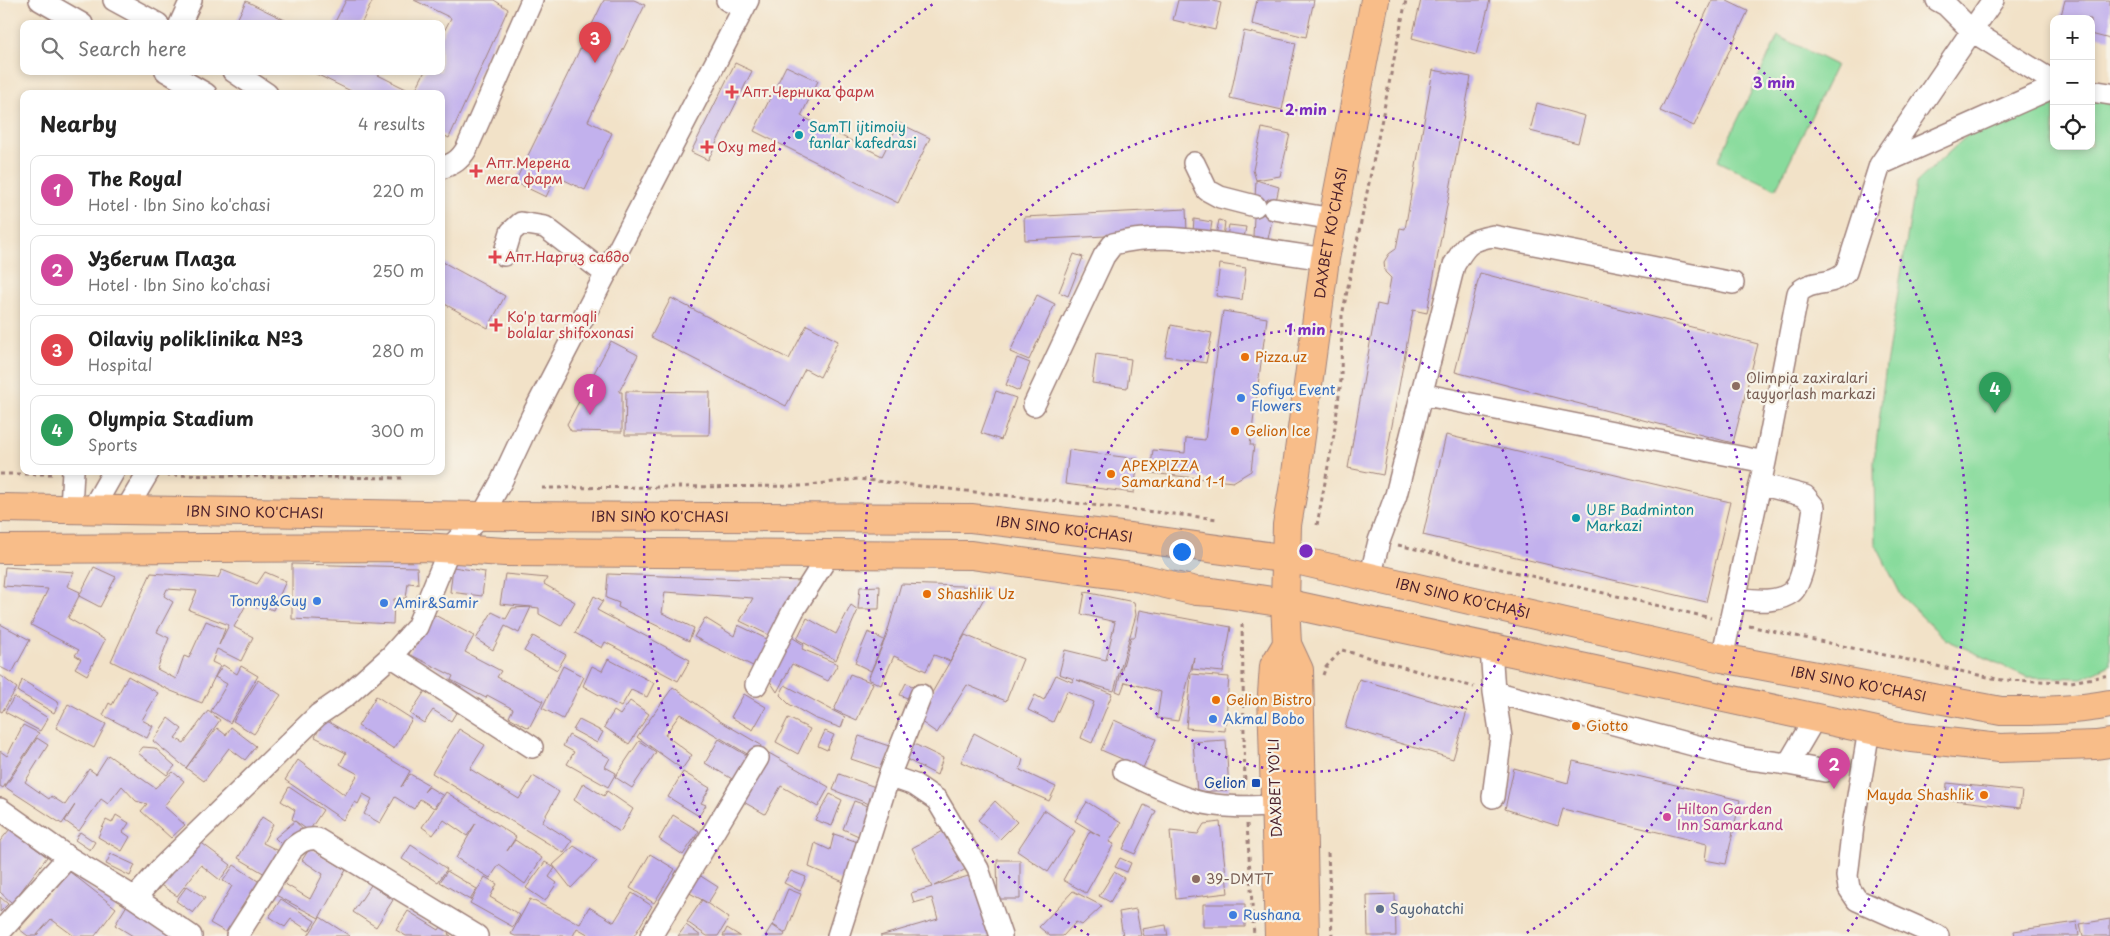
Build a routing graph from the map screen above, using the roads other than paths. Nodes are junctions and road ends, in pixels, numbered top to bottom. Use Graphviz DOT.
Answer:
graph roads {
  1 [pos="40,0"];
  2 [pos="114,0"];
  3 [pos="191,0"];
  4 [pos="531,0"];
  5 [pos="1376,0"];
  6 [pos="1937,0"];
  7 [pos="1993,0"];
  8 [pos="740,3"];
  9 [pos="75,20"];
  10 [pos="151,20"];
  11 [pos="182,20"];
  12 [pos="1972,30"];
  13 [pos="173,75"];
  14 [pos="239,75"];
  15 [pos="2050,79"];
  16 [pos="2050,89"];
  17 [pos="199,90"];
  18 [pos="261,90"];
  19 [pos="2095,92"];
  20 [pos="2110,94"];
  21 [pos="1194,163"];
  22 [pos="1880,164"];
  23 [pos="445,167"];
  24 [pos="1332,219"];
  25 [pos="504,255"];
  26 [pos="1325,259"];
  27 [pos="606,274"];
  28 [pos="1733,283"];
  29 [pos="1421,394"];
  30 [pos="1034,405"];
  31 [pos="1765,462"];
  32 [pos="74,475"];
  33 [pos="111,475"];
  34 [pos="147,475"];
  35 [pos="1760,484"];
  36 [pos="0,508"];
  37 [pos="82,508"];
  38 [pos="126,510"];
  39 [pos="482,516"];
  40 [pos="450,547"];
  41 [pos="0,549"];
  42 [pos="829,554"];
  43 [pos="1284,558"];
  44 [pos="1370,578"];
  45 [pos="1735,598"];
  46 [pos="1285,603"];
  47 [pos="1287,644"];
  48 [pos="1491,648"];
  49 [pos="391,656"];
  50 [pos="1722,658"];
  51 [pos="756,685"];
  52 [pos="1494,692"];
  53 [pos="921,695"];
  54 [pos="2110,704"];
  55 [pos="1815,718"];
  56 [pos="1869,730"];
  57 [pos="2110,743"];
  58 [pos="532,747"];
  59 [pos="758,758"];
  60 [pos="1788,764"];
  61 [pos="1124,771"];
  62 [pos="1825,772"];
  63 [pos="889,776"];
  64 [pos="1493,797"];
  65 [pos="1275,806"];
  66 [pos="0,809"];
  67 [pos="68,857"];
  68 [pos="135,898"];
  69 [pos="0,932"];
  70 [pos="191,936"];
  71 [pos="237,936"];
  72 [pos="476,936"];
  73 [pos="651,936"];
  74 [pos="838,936"];
  75 [pos="1001,936"];
  76 [pos="1279,936"];
  77 [pos="1304,936"];
  78 [pos="1938,936"];
  1 -- 9 [label="street"];
  2 -- 10 [label="street"];
  3 -- 11 [label="street"];
  4 -- 23 [label="street"];
  5 -- 24 [label="main road, DAXBET KO'CHASI"];
  6 -- 12 [label="street"];
  7 -- 12 [label="street"];
  8 -- 27 [label="street"];
  12 -- 15 [label="street"];
  12 -- 22 [label="street"];
  13 -- 17 [label="street"];
  14 -- 18 [label="street"];
  16 -- 22 [label="street"];
  19 -- 20 [label="street"];
  21 -- 24 [label="street"];
  22 -- 31 [label="street"];
  24 -- 26 [label="main road, DAXBET KO'CHASI"];
  25 -- 27 [label="street"];
  26 -- 30 [label="street"];
  26 -- 43 [label="main road, DAXBET KO'CHASI"];
  27 -- 39 [label="street"];
  28 -- 29 [label="street"];
  29 -- 31 [label="street"];
  29 -- 44 [label="street"];
  31 -- 35 [label="street"];
  32 -- 37 [label="street"];
  33 -- 37 [label="street"];
  34 -- 38 [label="street"];
  35 -- 45 [label="street"];
  35 -- 45 [label="street"];
  36 -- 37 [label="main road, IBN SINO KO'CHASI"];
  37 -- 38 [label="main road, IBN SINO KO'CHASI"];
  38 -- 39 [label="main road, IBN SINO KO'CHASI"];
  39 -- 40 [label="street"];
  39 -- 43 [label="main road, IBN SINO KO'CHASI"];
  40 -- 41 [label="main road"];
  40 -- 42 [label="main road"];
  40 -- 49 [label="street"];
  42 -- 46 [label="main road"];
  42 -- 51 [label="street"];
  43 -- 44 [label="main road, IBN SINO KO'CHASI"];
  43 -- 46 [label="main road, DAXBET YO'LI"];
  44 -- 50 [label="main road, IBN SINO KO'CHASI"];
  45 -- 50 [label="street"];
  46 -- 47 [label="main road, DAXBET YO'LI"];
  46 -- 48 [label="main road"];
  47 -- 65 [label="main road, DAXBET YO'LI"];
  47 -- 77 [label="main road, DAXBET YO'LI"];
  48 -- 52 [label="street"];
  48 -- 55 [label="main road"];
  49 -- 58 [label="street"];
  49 -- 68 [label="street"];
  50 -- 54 [label="main road, IBN SINO KO'CHASI"];
  52 -- 60 [label="street"];
  52 -- 64 [label="street"];
  53 -- 63 [label="street"];
  55 -- 56 [label="main road"];
  55 -- 60 [label="street"];
  56 -- 57 [label="main road"];
  56 -- 78 [label="street"];
  59 -- 73 [label="street"];
  60 -- 62 [label="street"];
  61 -- 65 [label="street"];
  63 -- 74 [label="street"];
  63 -- 75 [label="street"];
  65 -- 76 [label="main road, DAXBET YO'LI"];
  66 -- 67 [label="street"];
  67 -- 68 [label="street"];
  67 -- 69 [label="street"];
  68 -- 70 [label="street"];
  71 -- 72 [label="street"];
}
